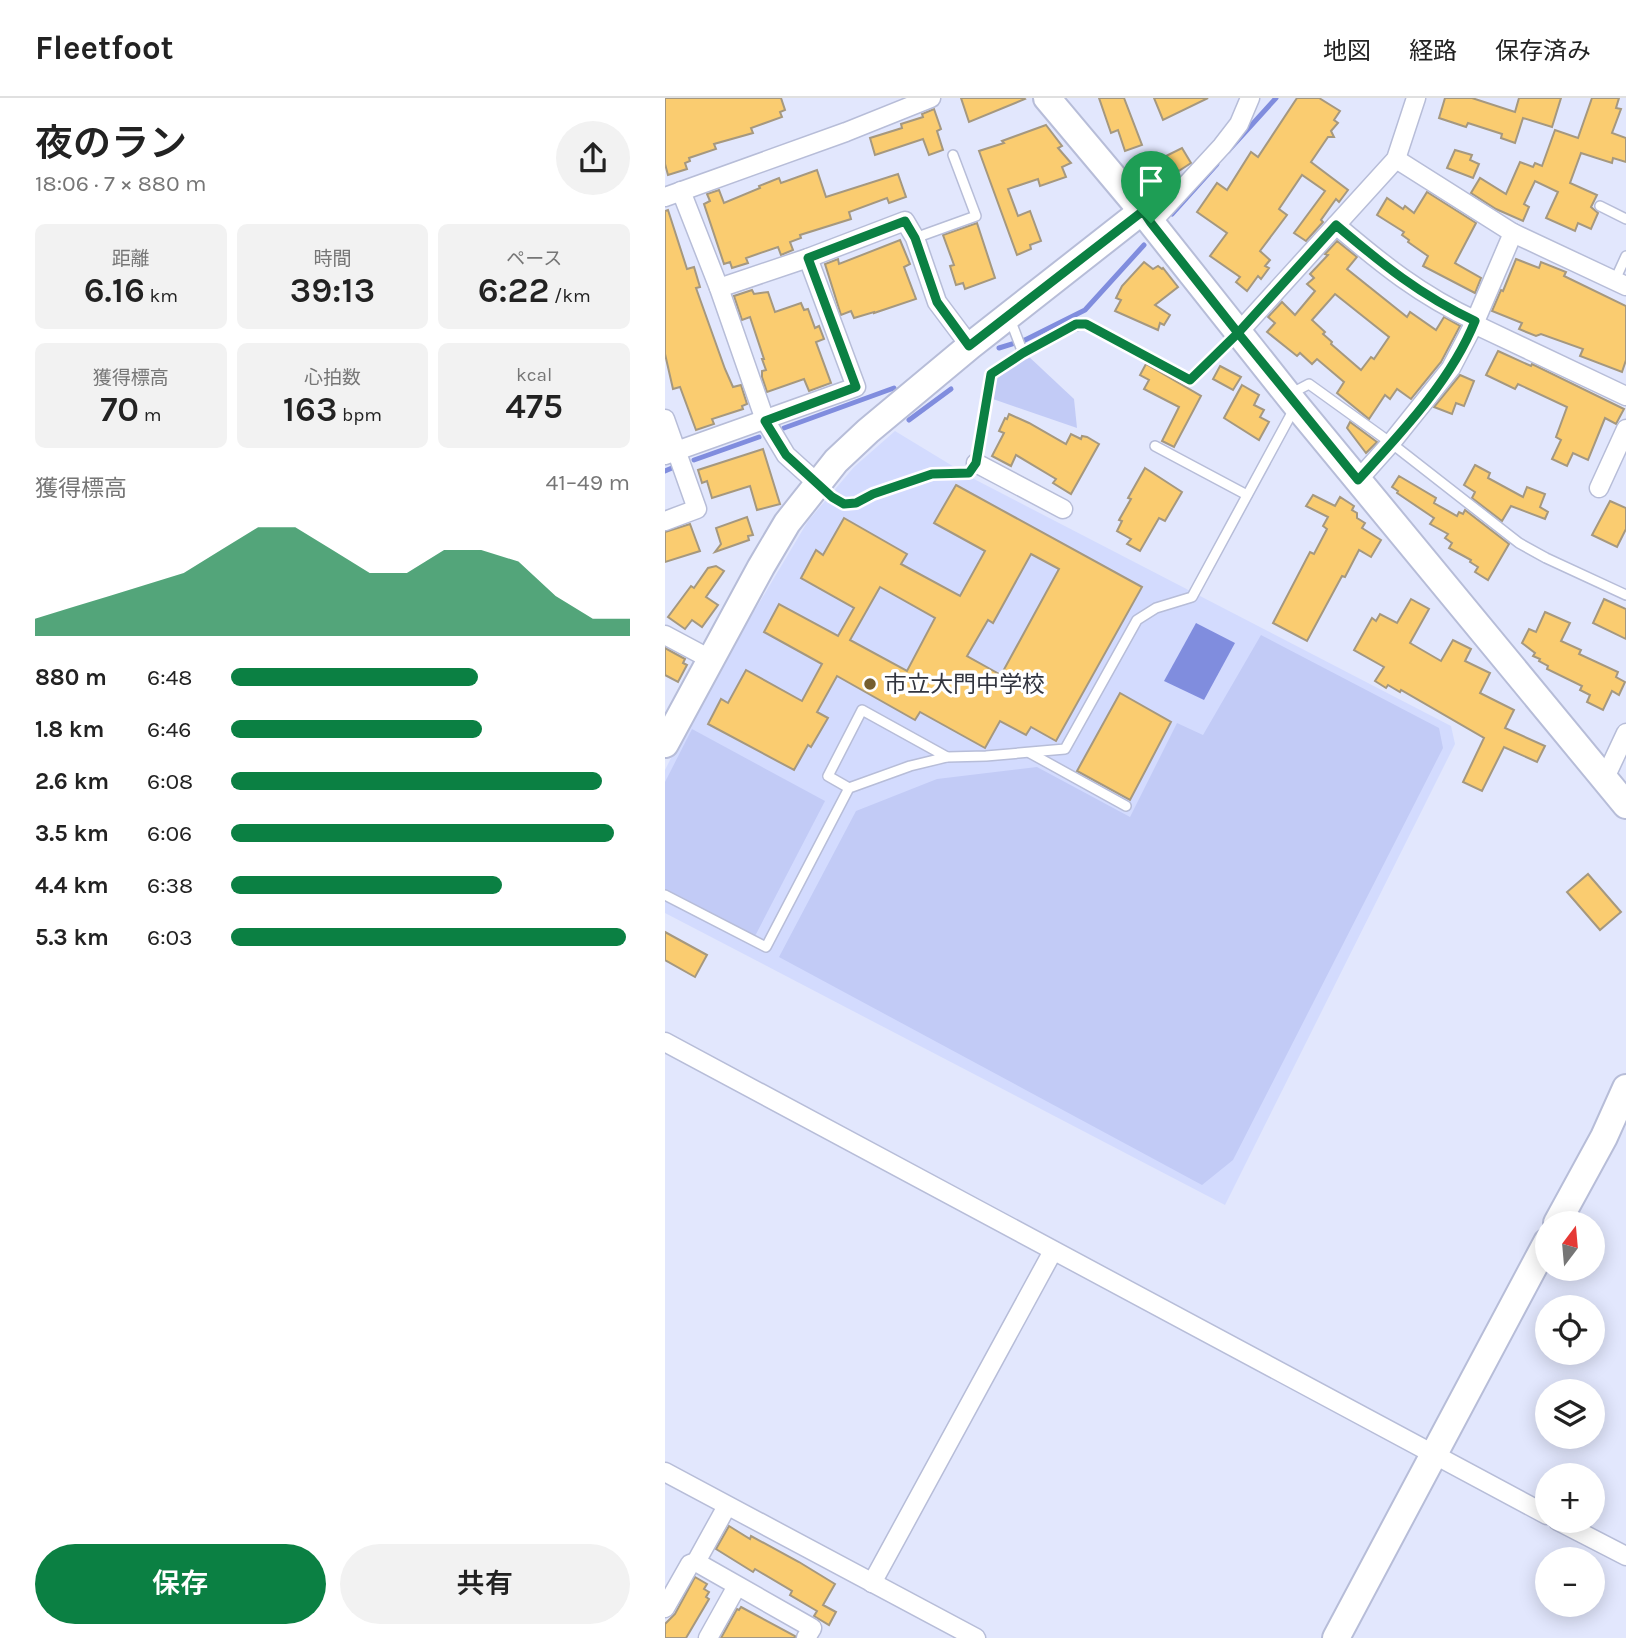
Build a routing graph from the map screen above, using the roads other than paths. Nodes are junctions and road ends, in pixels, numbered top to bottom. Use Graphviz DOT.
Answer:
graph roads {
  1 [pos="931,98"];
  2 [pos="1047,98"];
  3 [pos="1250,98"];
  4 [pos="1416,98"];
  5 [pos="953,155"];
  6 [pos="1396,159"];
  7 [pos="673,194"];
  8 [pos="1600,206"];
  9 [pos="1147,217"];
  10 [pos="1626,219"];
  11 [pos="1336,225"];
  12 [pos="1513,233"];
  13 [pos="915,238"];
  14 [pos="1626,256"];
  15 [pos="808,258"];
  16 [pos="1620,283"];
  17 [pos="719,288"];
  18 [pos="1008,316"];
  19 [pos="1475,323"];
  20 [pos="1238,333"];
  21 [pos="969,346"];
  22 [pos="1023,353"];
  23 [pos="1626,396"];
  24 [pos="1292,400"];
  25 [pos="665,419"];
  26 [pos="765,421"];
  27 [pos="1626,429"];
  28 [pos="1391,443"];
  29 [pos="1155,446"];
  30 [pos="671,453"];
  31 [pos="976,463"];
  32 [pos="1358,480"];
  33 [pos="817,483"];
  34 [pos="1599,488"];
  35 [pos="1247,495"];
  36 [pos="1063,509"];
  37 [pos="665,521"];
  38 [pos="1626,594"];
  39 [pos="665,635"];
  40 [pos="710,659"];
  41 [pos="1626,733"];
  42 [pos="665,744"];
  43 [pos="1028,752"];
  44 [pos="947,757"];
  45 [pos="1604,780"];
  46 [pos="849,788"];
  47 [pos="1626,805"];
  48 [pos="1126,806"];
  49 [pos="665,895"];
  50 [pos="665,1042"];
  51 [pos="1626,1088"];
  52 [pos="1564,1211"];
  53 [pos="1053,1251"];
  54 [pos="1535,1264"];
  55 [pos="1432,1454"];
  56 [pos="665,1472"];
  57 [pos="727,1506"];
  58 [pos="1535,1509"];
  59 [pos="1582,1533"];
  60 [pos="1626,1556"];
  61 [pos="695,1562"];
  62 [pos="872,1583"];
  63 [pos="737,1586"];
  64 [pos="665,1608"];
  65 [pos="708,1638"];
  66 [pos="806,1638"];
  67 [pos="976,1638"];
  68 [pos="1336,1638"];
  1 -- 7 [label="street"];
  2 -- 9 [label="street"];
  3 -- 9 [label="street"];
  4 -- 6 [label="street"];
  5 -- 13 [label="lane"];
  6 -- 11 [label="street"];
  6 -- 12 [label="street"];
  7 -- 17 [label="street"];
  8 -- 10 [label="lane"];
  9 -- 18 [label="street"];
  9 -- 20 [label="street"];
  11 -- 19 [label="street"];
  11 -- 20 [label="street"];
  12 -- 16 [label="street"];
  12 -- 19 [label="street"];
  13 -- 15 [label="street"];
  13 -- 21 [label="street"];
  14 -- 16 [label="lane"];
  15 -- 17 [label="street"];
  15 -- 26 [label="street"];
  17 -- 26 [label="street"];
  18 -- 21 [label="street"];
  18 -- 22 [label="lane"];
  19 -- 23 [label="street"];
  19 -- 28 [label="street"];
  20 -- 22 [label="lane"];
  20 -- 24 [label="street"];
  21 -- 33 [label="street"];
  22 -- 31 [label="lane"];
  24 -- 28 [label="lane"];
  24 -- 32 [label="street"];
  24 -- 35 [label="lane"];
  25 -- 30 [label="street"];
  26 -- 30 [label="street"];
  26 -- 33 [label="street"];
  27 -- 34 [label="street"];
  28 -- 32 [label="street"];
  28 -- 38 [label="lane"];
  29 -- 35 [label="lane"];
  30 -- 37 [label="street"];
  31 -- 33 [label="lane"];
  31 -- 36 [label="street"];
  32 -- 45 [label="street"];
  33 -- 40 [label="street"];
  35 -- 43 [label="lane"];
  39 -- 40 [label="street"];
  40 -- 42 [label="street"];
  41 -- 45 [label="street"];
  43 -- 44 [label="lane"];
  43 -- 48 [label="lane"];
  44 -- 46 [label="lane"];
  44 -- 46 [label="lane"];
  45 -- 47 [label="street"];
  46 -- 49 [label="lane"];
  50 -- 53 [label="street"];
  51 -- 52 [label="street"];
  53 -- 55 [label="street"];
  53 -- 62 [label="street"];
  54 -- 55 [label="street"];
  55 -- 58 [label="street"];
  55 -- 68 [label="street"];
  56 -- 57 [label="street"];
  57 -- 61 [label="street"];
  57 -- 62 [label="street"];
  59 -- 60 [label="street"];
  61 -- 63 [label="street"];
  61 -- 64 [label="street"];
  62 -- 67 [label="street"];
  63 -- 65 [label="street"];
  63 -- 66 [label="street"];
}
